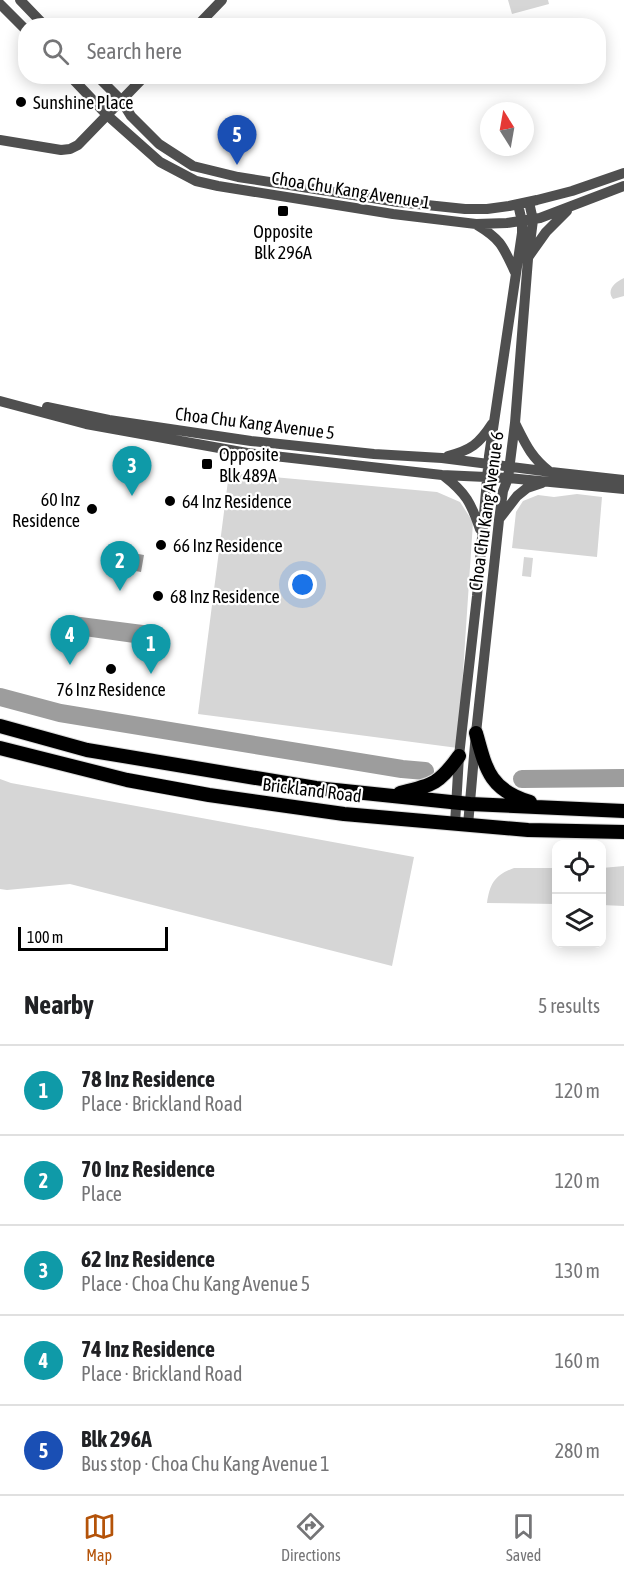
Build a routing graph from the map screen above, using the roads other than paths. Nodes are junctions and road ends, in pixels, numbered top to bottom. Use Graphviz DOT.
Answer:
graph roads {
  1 [pos="20,0"];
  2 [pos="222,0"];
  3 [pos="0,4"];
  4 [pos="37,18"];
  5 [pos="205,18"];
  6 [pos="18,22"];
  7 [pos="78,84"];
  8 [pos="105,84"];
  9 [pos="137,84"];
  10 [pos="121,100"];
  11 [pos="107,115"];
  12 [pos="0,140"];
  13 [pos="624,173"];
  14 [pos="591,185"];
  15 [pos="624,186"];
  16 [pos="606,193"];
  17 [pos="523,203"];
  18 [pos="574,205"];
  19 [pos="527,221"];
  20 [pos="476,224"];
  21 [pos="528,259"];
  22 [pos="515,273"];
  23 [pos="0,394"];
  24 [pos="0,401"];
  25 [pos="494,422"];
  26 [pos="515,423"];
  27 [pos="138,429"];
  28 [pos="442,458"];
  29 [pos="488,464"];
  30 [pos="510,466"];
  31 [pos="442,475"];
  32 [pos="548,477"];
  33 [pos="487,478"];
  34 [pos="508,478"];
  35 [pos="624,480"];
  36 [pos="624,489"];
  37 [pos="499,520"];
  38 [pos="482,535"];
  39 [pos="0,726"];
  40 [pos="476,733"];
  41 [pos="0,748"];
  42 [pos="459,756"];
  43 [pos="389,795"];
  44 [pos="463,803"];
  45 [pos="562,809"];
  46 [pos="624,811"];
  47 [pos="461,824"];
  48 [pos="624,832"];
  1 -- 4 [label="street"];
  2 -- 5 [label="street"];
  3 -- 6 [label="street"];
  7 -- 11 [label="street, Choa Chu Kang Avenue 1"];
  8 -- 10 [label="street, Choa Chu Kang Avenue 1"];
  9 -- 10 [label="street"];
  10 -- 11 [label="street"];
  10 -- 17 [label="street, Choa Chu Kang Avenue 1"];
  11 -- 12 [label="street"];
  11 -- 20 [label="street, Choa Chu Kang Avenue 1"];
  13 -- 14 [label="street, Choa Chu Kang Avenue 1"];
  14 -- 16 [label="street"];
  14 -- 17 [label="street, Choa Chu Kang Avenue 1"];
  15 -- 16 [label="street, Choa Chu Kang Avenue 1"];
  16 -- 18 [label="street, Choa Chu Kang Avenue 1"];
  17 -- 19 [label="street, Choa Chu Kang Avenue 6"];
  18 -- 19 [label="street, Choa Chu Kang Avenue 1"];
  18 -- 21 [label="street"];
  19 -- 20 [label="street, Choa Chu Kang Avenue 1"];
  19 -- 21 [label="street, Choa Chu Kang Avenue 6"];
  19 -- 22 [label="street, Choa Chu Kang Avenue 6"];
  20 -- 22 [label="street"];
  21 -- 26 [label="street, Choa Chu Kang Avenue 6"];
  22 -- 25 [label="street, Choa Chu Kang Avenue 6"];
  23 -- 27 [label="street, Choa Chu Kang Avenue 5"];
  24 -- 27 [label="street, Choa Chu Kang Avenue 5"];
  25 -- 28 [label="street"];
  25 -- 29 [label="street, Choa Chu Kang Avenue 6"];
  26 -- 30 [label="street, Choa Chu Kang Avenue 6"];
  26 -- 32 [label="street"];
  27 -- 28 [label="street, Choa Chu Kang Avenue 5"];
  27 -- 31 [label="street, Choa Chu Kang Avenue 5"];
  28 -- 29 [label="street, Choa Chu Kang Avenue 5"];
  29 -- 30 [label="street, Choa Chu Kang Avenue 5"];
  29 -- 33 [label="street, Choa Chu Kang Avenue 6"];
  30 -- 32 [label="street, Choa Chu Kang Avenue 5"];
  30 -- 34 [label="street, Choa Chu Kang Avenue 6"];
  31 -- 33 [label="street, Choa Chu Kang Avenue 5"];
  31 -- 38 [label="street"];
  32 -- 34 [label="street, Choa Chu Kang Avenue 5"];
  32 -- 35 [label="street"];
  32 -- 36 [label="street"];
  32 -- 37 [label="street"];
  33 -- 34 [label="street, Choa Chu Kang Avenue 5"];
  33 -- 38 [label="street, Choa Chu Kang Avenue 6"];
  34 -- 37 [label="street, Choa Chu Kang Avenue 6"];
  37 -- 40 [label="street, Choa Chu Kang Avenue 6"];
  38 -- 42 [label="street, Choa Chu Kang Avenue 6"];
  39 -- 43 [label="main road, Brickland Road"];
  40 -- 44 [label="street, Choa Chu Kang Avenue 6"];
  40 -- 45 [label="main road"];
  41 -- 47 [label="main road, Brickland Road"];
  42 -- 43 [label="main road"];
  42 -- 44 [label="street, Choa Chu Kang Avenue 6"];
  43 -- 44 [label="main road, Brickland Road"];
  44 -- 45 [label="main road, Brickland Road"];
  44 -- 47 [label="street, Choa Chu Kang Avenue 6"];
  45 -- 46 [label="main road, Brickland Road"];
  47 -- 48 [label="main road, Brickland Road"];
}
